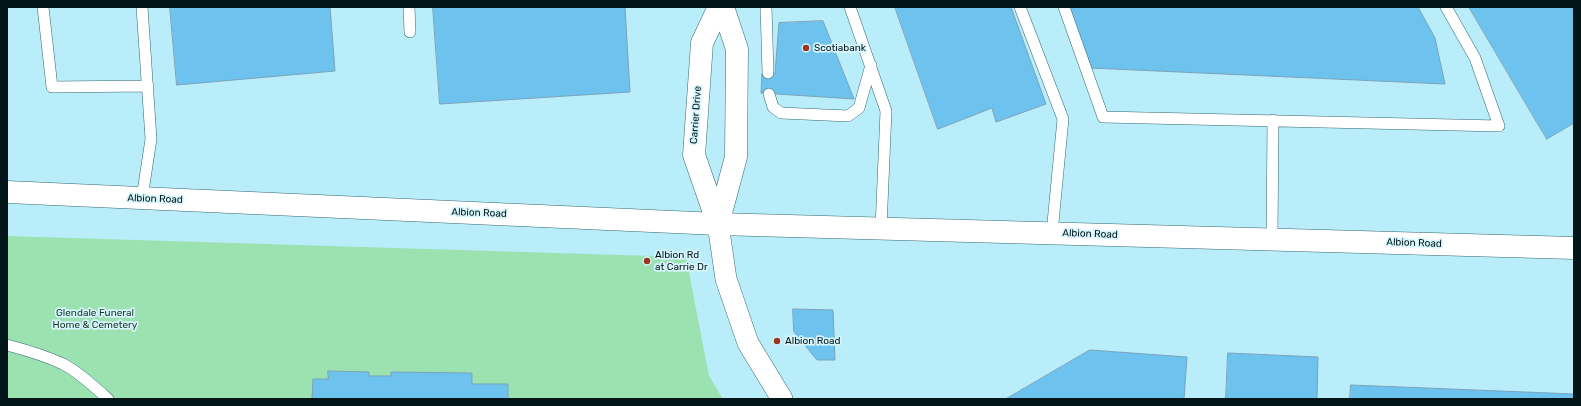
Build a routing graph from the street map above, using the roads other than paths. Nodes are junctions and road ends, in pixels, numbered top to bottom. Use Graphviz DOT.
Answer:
graph roads {
  1 [pos="43,7"];
  2 [pos="142,7"];
  3 [pos="409,7"];
  4 [pos="719,7"];
  5 [pos="723,7"];
  6 [pos="766,7"];
  7 [pos="850,7"];
  8 [pos="1020,7"];
  9 [pos="1064,7"];
  10 [pos="1446,7"];
  11 [pos="410,32"];
  12 [pos="871,65"];
  13 [pos="768,73"];
  14 [pos="148,86"];
  15 [pos="769,94"];
  16 [pos="1272,120"];
  17 [pos="7,192"];
  18 [pos="142,198"];
  19 [pos="718,224"];
  20 [pos="880,228"];
  21 [pos="1052,233"];
  22 [pos="1272,239"];
  23 [pos="1574,248"];
  24 [pos="7,345"];
  25 [pos="108,399"];
  26 [pos="782,399"];
  1 -- 14 [label="lane"];
  2 -- 14 [label="lane"];
  3 -- 11 [label="lane"];
  4 -- 19 [label="main road, Carrier Drive"];
  5 -- 19 [label="main road, Carrier Drive"];
  6 -- 13 [label="lane"];
  7 -- 12 [label="lane"];
  8 -- 21 [label="lane"];
  9 -- 16 [label="lane"];
  10 -- 16 [label="lane"];
  12 -- 15 [label="lane"];
  12 -- 20 [label="lane"];
  14 -- 18 [label="lane"];
  16 -- 22 [label="lane"];
  17 -- 18 [label="main road, Albion Road"];
  18 -- 19 [label="main road, Albion Road"];
  19 -- 20 [label="main road, Albion Road"];
  19 -- 26 [label="street, Carrier Drive"];
  20 -- 21 [label="main road, Albion Road"];
  21 -- 22 [label="main road, Albion Road"];
  22 -- 23 [label="main road, Albion Road"];
  24 -- 25 [label="lane"];
}
